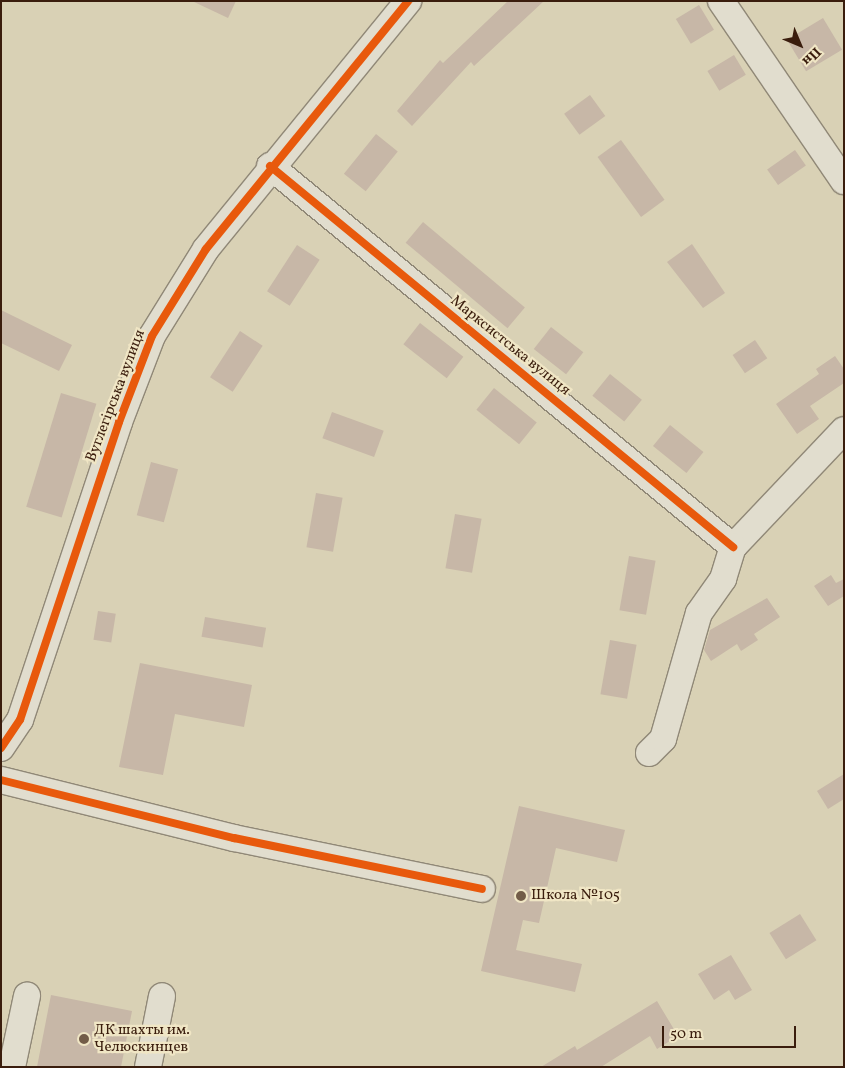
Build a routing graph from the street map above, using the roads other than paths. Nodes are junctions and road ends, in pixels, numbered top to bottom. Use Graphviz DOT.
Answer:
graph roads {
  1 [pos="408,1"];
  2 [pos="721,1"];
  3 [pos="270,166"];
  4 [pos="844,181"];
  5 [pos="844,430"];
  6 [pos="733,547"];
  7 [pos="1,748"];
  8 [pos="649,753"];
  9 [pos="1,780"];
  10 [pos="482,889"];
  11 [pos="27,996"];
  12 [pos="162,996"];
  13 [pos="12,1067"];
  14 [pos="148,1067"];
  1 -- 3 [label="street, Вуглегірська вулиця"];
  2 -- 4 [label="street"];
  3 -- 6 [label="street, Марксистська вулиця"];
  3 -- 7 [label="street, Вуглегірська вулиця"];
  5 -- 6 [label="street"];
  6 -- 8 [label="street"];
  9 -- 10 [label="street"];
  11 -- 13 [label="street"];
  12 -- 14 [label="street"];
}
